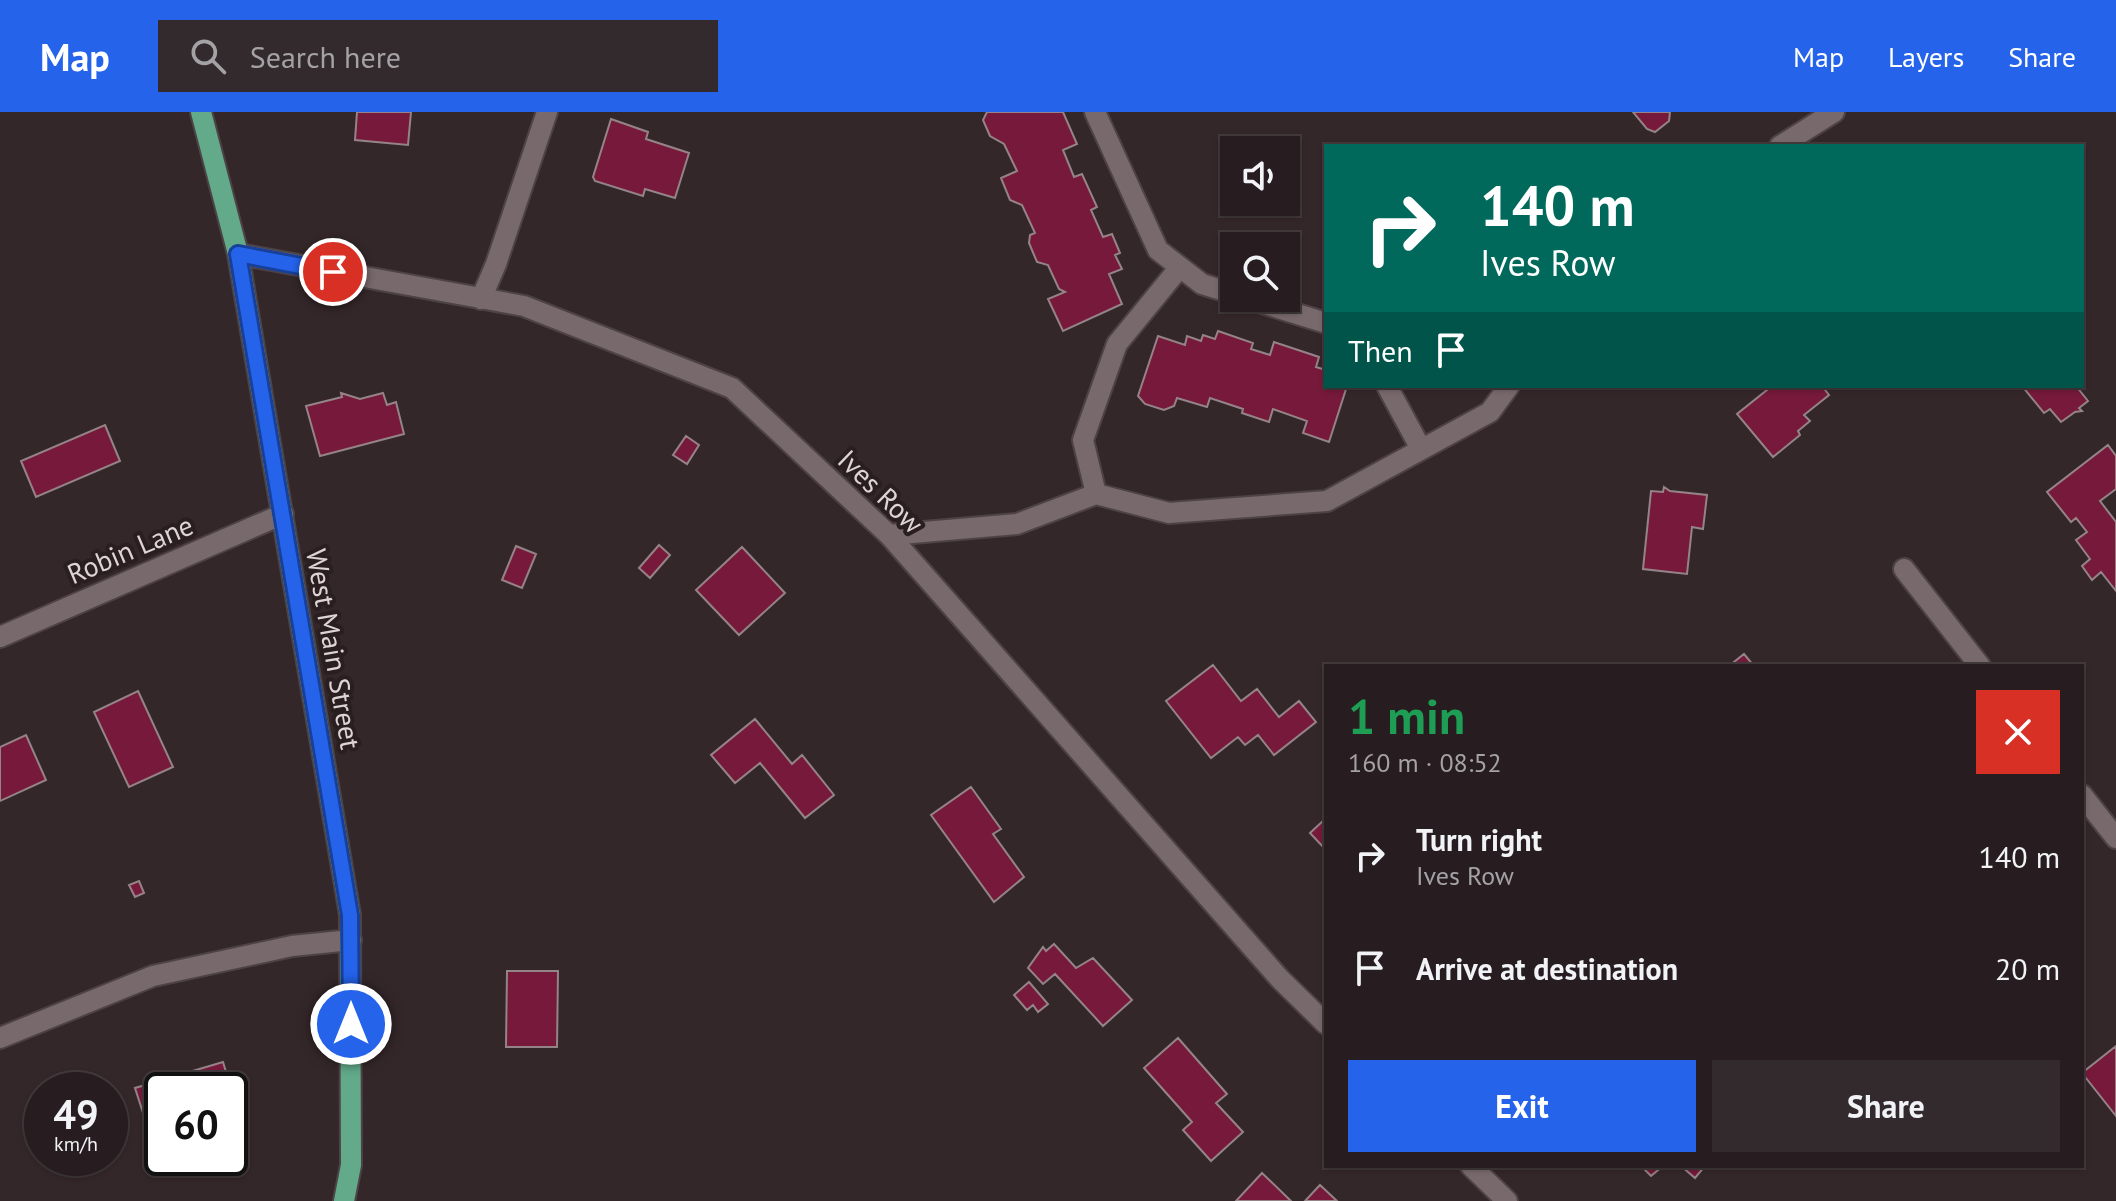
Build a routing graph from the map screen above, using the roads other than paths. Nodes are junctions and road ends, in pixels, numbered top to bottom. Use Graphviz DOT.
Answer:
graph roads {
  1 [pos="201,112"];
  2 [pos="547,112"];
  3 [pos="1095,112"];
  4 [pos="1834,112"];
  5 [pos="1783,144"];
  6 [pos="238,254"];
  7 [pos="1180,267"];
  8 [pos="1220,290"];
  9 [pos="481,299"];
  10 [pos="1291,312"];
  11 [pos="1324,322"];
  12 [pos="1388,388"];
  13 [pos="1508,388"];
  14 [pos="1421,449"];
  15 [pos="1096,494"];
  16 [pos="283,514"];
  17 [pos="889,535"];
  18 [pos="1904,569"];
  19 [pos="0,637"];
  20 [pos="1978,664"];
  21 [pos="2084,798"];
  22 [pos="2116,838"];
  23 [pos="351,940"];
  24 [pos="1324,1022"];
  25 [pos="0,1038"];
  26 [pos="1473,1168"];
  27 [pos="344,1201"];
  28 [pos="1507,1201"];
  1 -- 6 [label="main road, West Main Street"];
  2 -- 9 [label="street"];
  3 -- 7 [label="street"];
  4 -- 5 [label="street"];
  6 -- 9 [label="street, Ives Row"];
  6 -- 16 [label="main road, West Main Street"];
  7 -- 8 [label="street"];
  7 -- 15 [label="street"];
  9 -- 17 [label="street, Ives Row"];
  10 -- 11 [label="street"];
  12 -- 14 [label="street"];
  13 -- 14 [label="street"];
  14 -- 15 [label="street"];
  15 -- 17 [label="street"];
  16 -- 19 [label="street, Robin Lane"];
  16 -- 23 [label="main road, West Main Street"];
  17 -- 24 [label="street, Ives Row"];
  18 -- 20 [label="street"];
  21 -- 22 [label="street"];
  23 -- 25 [label="street"];
  23 -- 27 [label="main road, West Main Street"];
  26 -- 28 [label="street"];
}
